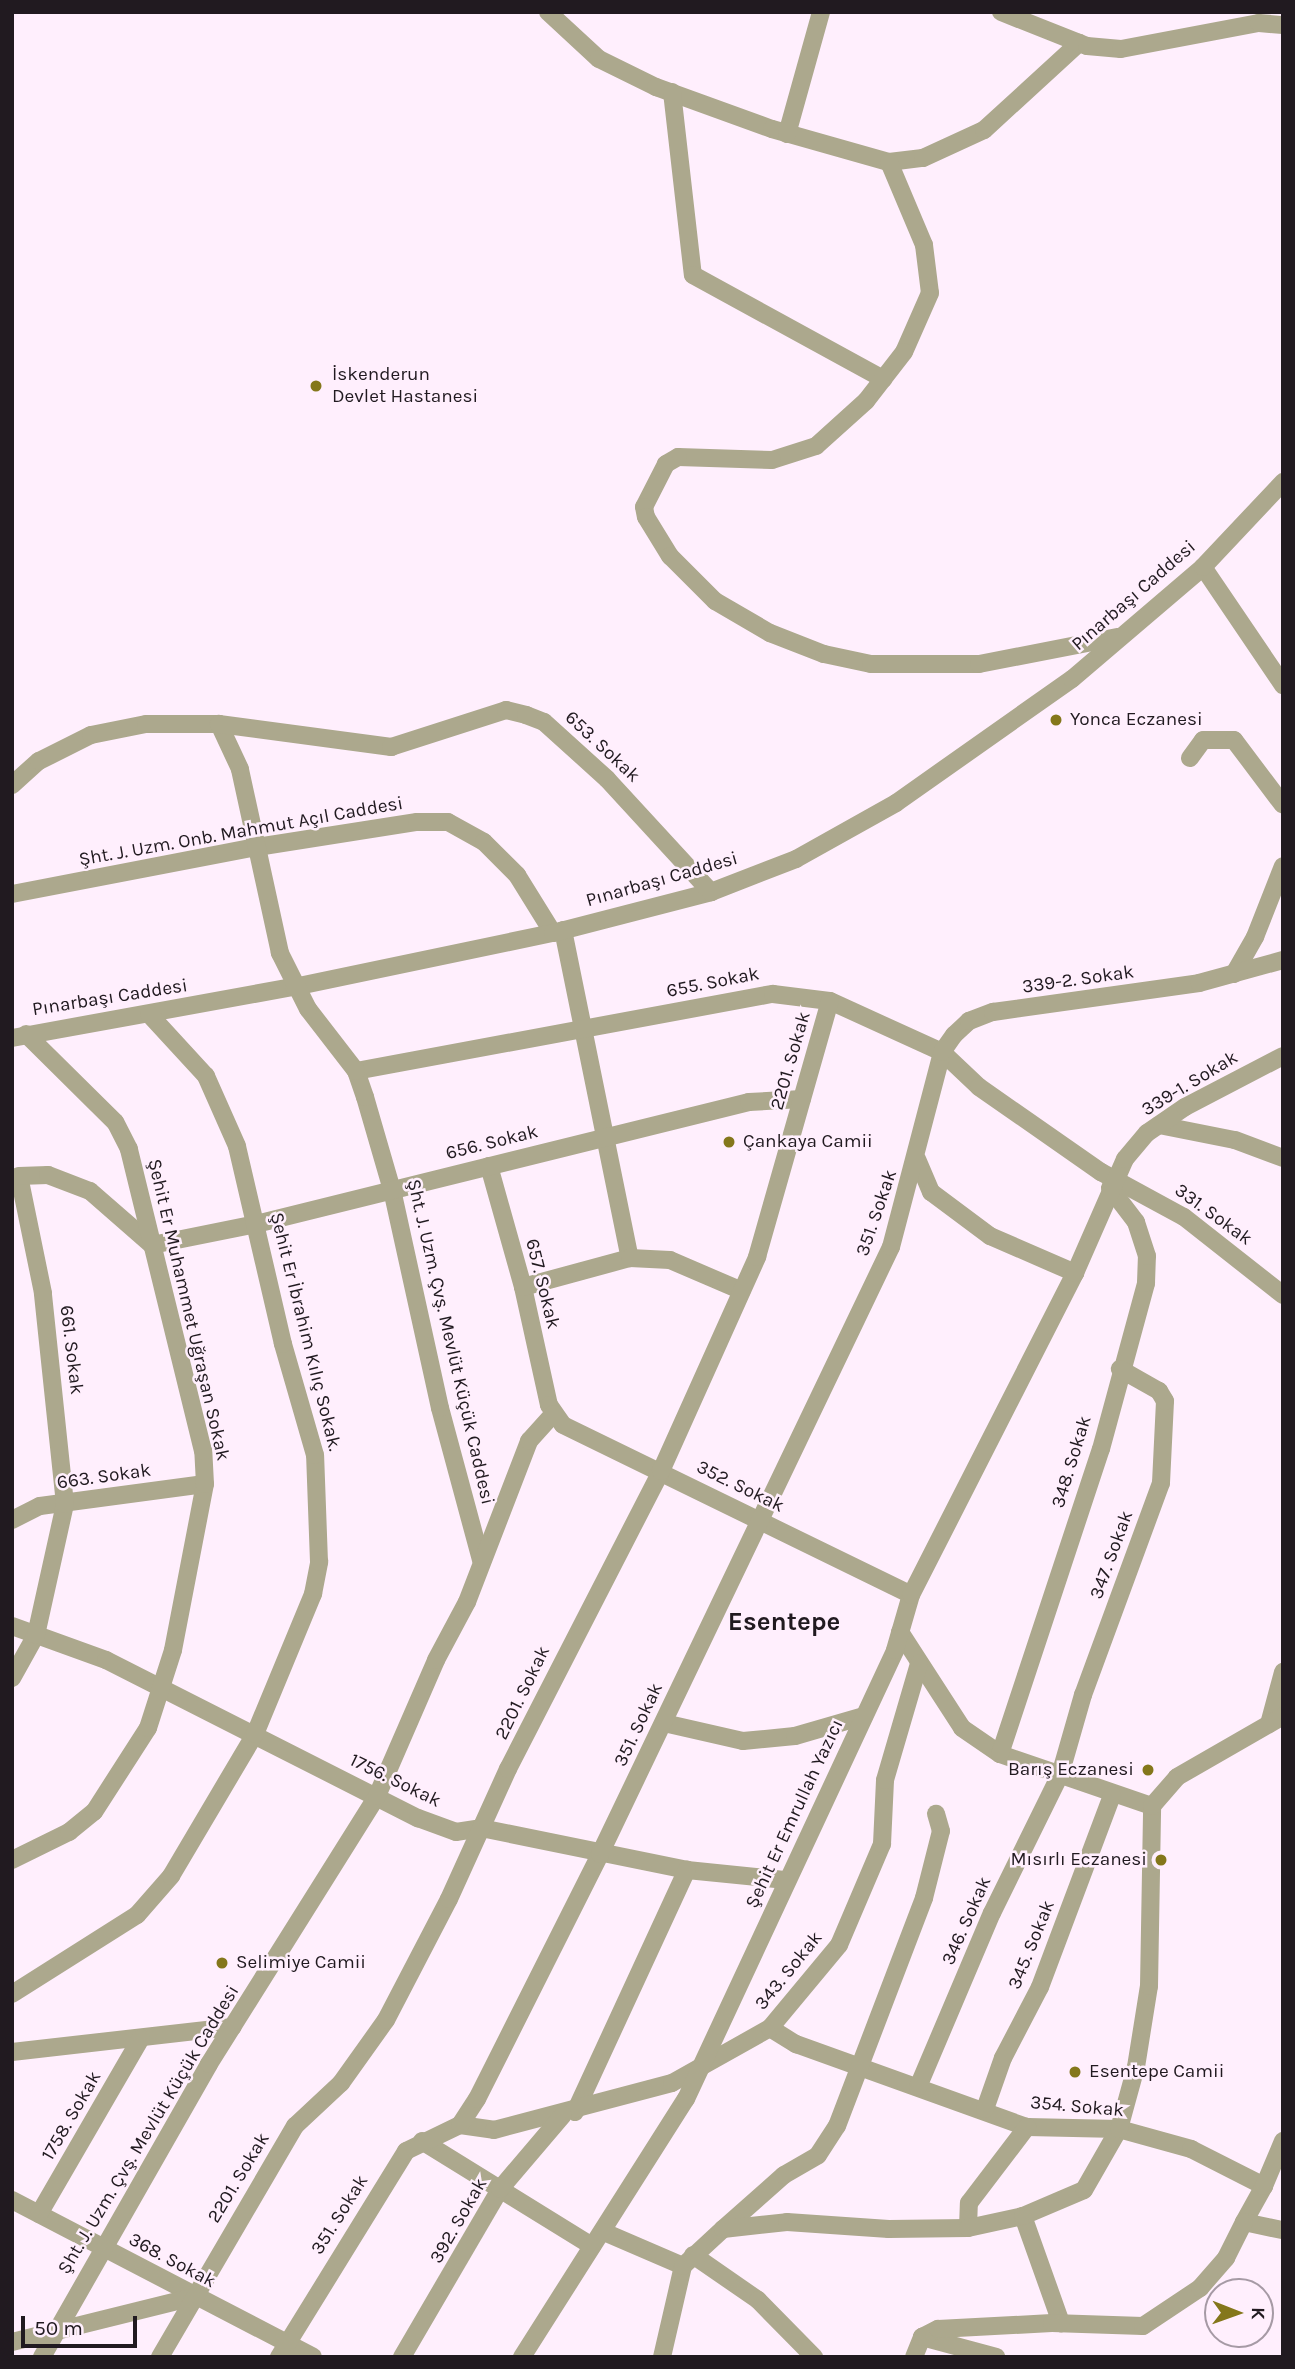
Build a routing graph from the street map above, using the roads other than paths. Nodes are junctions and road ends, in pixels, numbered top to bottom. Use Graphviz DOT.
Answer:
graph roads {
  1 [pos="548,12"];
  2 [pos="821,12"];
  3 [pos="1001,12"];
  4 [pos="1283,25"];
  5 [pos="1079,43"];
  6 [pos="672,92"];
  7 [pos="787,134"];
  8 [pos="889,162"];
  9 [pos="883,379"];
  10 [pos="1283,482"];
  11 [pos="1203,567"];
  12 [pos="1118,638"];
  13 [pos="1283,685"];
  14 [pos="219,724"];
  15 [pos="1190,758"];
  16 [pos="12,785"];
  17 [pos="1283,805"];
  18 [pos="257,847"];
  19 [pos="1283,866"];
  20 [pos="710,892"];
  21 [pos="12,894"];
  22 [pos="558,932"];
  23 [pos="1283,960"];
  24 [pos="1234,974"];
  25 [pos="294,987"];
  26 [pos="830,1001"];
  27 [pos="149,1014"];
  28 [pos="582,1029"];
  29 [pos="19,1036"];
  30 [pos="942,1052"];
  31 [pos="1283,1056"];
  32 [pos="356,1071"];
  33 [pos="802,1099"];
  34 [pos="1159,1125"];
  35 [pos="604,1137"];
  36 [pos="1283,1158"];
  37 [pos="917,1159"];
  38 [pos="489,1166"];
  39 [pos="1112,1183"];
  40 [pos="392,1190"];
  41 [pos="256,1224"];
  42 [pos="152,1245"];
  43 [pos="630,1258"];
  44 [pos="1075,1273"];
  45 [pos="523,1287"];
  46 [pos="742,1291"];
  47 [pos="1283,1295"];
  48 [pos="1120,1369"];
  49 [pos="553,1414"];
  50 [pos="661,1471"];
  51 [pos="205,1484"];
  52 [pos="65,1504"];
  53 [pos="760,1519"];
  54 [pos="12,1520"];
  55 [pos="481,1560"];
  56 [pos="911,1595"];
  57 [pos="12,1626"];
  58 [pos="900,1632"];
  59 [pos="36,1635"];
  60 [pos="919,1664"];
  61 [pos="1283,1672"];
  62 [pos="12,1678"];
  63 [pos="162,1691"];
  64 [pos="864,1716"];
  65 [pos="1276,1720"];
  66 [pos="664,1723"];
  67 [pos="255,1734"];
  68 [pos="1000,1754"];
  69 [pos="1060,1775"];
  70 [pos="1112,1795"];
  71 [pos="377,1796"];
  72 [pos="1152,1806"];
  73 [pos="936,1814"];
  74 [pos="481,1828"];
  75 [pos="600,1854"];
  76 [pos="12,1860"];
  77 [pos="687,1870"];
  78 [pos="786,1880"];
  79 [pos="12,1994"];
  80 [pos="233,2027"];
  81 [pos="769,2028"];
  82 [pos="141,2038"];
  83 [pos="12,2052"];
  84 [pos="861,2066"];
  85 [pos="700,2068"];
  86 [pos="918,2087"];
  87 [pos="985,2109"];
  88 [pos="569,2113"];
  89 [pos="460,2124"];
  90 [pos="1027,2127"];
  91 [pos="1119,2129"];
  92 [pos="422,2141"];
  93 [pos="1283,2141"];
  94 [pos="1264,2186"];
  95 [pos="500,2189"];
  96 [pos="12,2200"];
  97 [pos="39,2214"];
  98 [pos="1023,2216"];
  99 [pos="1244,2222"];
  100 [pos="968,2228"];
  101 [pos="723,2229"];
  102 [pos="1283,2230"];
  103 [pos="598,2239"];
  104 [pos="103,2248"];
  105 [pos="688,2260"];
  106 [pos="194,2297"];
  107 [pos="1061,2323"];
  108 [pos="57,2328"];
  109 [pos="922,2337"];
  110 [pos="12,2342"];
  111 [pos="283,2350"];
  112 [pos="42,2357"];
  113 [pos="160,2357"];
  114 [pos="313,2357"];
  115 [pos="402,2357"];
  116 [pos="522,2357"];
  117 [pos="662,2357"];
  118 [pos="814,2357"];
  119 [pos="914,2357"];
  120 [pos="996,2357"];
  1 -- 6 [label="street"];
  2 -- 7 [label="street"];
  3 -- 5 [label="street"];
  4 -- 5 [label="street"];
  5 -- 8 [label="street"];
  6 -- 7 [label="street"];
  6 -- 9 [label="street"];
  7 -- 8 [label="street"];
  8 -- 9 [label="street"];
  9 -- 12 [label="street"];
  10 -- 11 [label="street, Pınarbaşı Caddesi"];
  11 -- 12 [label="street, Pınarbaşı Caddesi"];
  11 -- 13 [label="street"];
  12 -- 20 [label="street, Pınarbaşı Caddesi"];
  14 -- 16 [label="street"];
  14 -- 18 [label="street, Şht. J. Uzm. Çvş. Mevlüt Küçük Caddesi"];
  14 -- 20 [label="street, 653. Sokak"];
  15 -- 17 [label="street"];
  18 -- 21 [label="street, Şht. J. Uzm. Onb. Mahmut Açıl Caddesi"];
  18 -- 22 [label="street, Şht. J. Uzm. Onb. Mahmut Açıl Caddesi"];
  18 -- 25 [label="street, Şht. J. Uzm. Çvş. Mevlüt Küçük Caddesi"];
  19 -- 24 [label="street"];
  20 -- 22 [label="street, Pınarbaşı Caddesi"];
  22 -- 25 [label="street, Pınarbaşı Caddesi"];
  22 -- 28 [label="street, Şht. J. Uzm. Onb. Mahmut Açıl Caddesi"];
  23 -- 24 [label="street, 339-2. Sokak"];
  24 -- 30 [label="street, 339-2. Sokak"];
  25 -- 27 [label="street, Pınarbaşı Caddesi"];
  25 -- 32 [label="street, Şht. J. Uzm. Çvş. Mevlüt Küçük Caddesi"];
  26 -- 28 [label="street, 655. Sokak"];
  26 -- 30 [label="street, 655. Sokak"];
  26 -- 33 [label="street, 2201. Sokak"];
  27 -- 29 [label="street, Pınarbaşı Caddesi"];
  27 -- 41 [label="street, Şehit Er İbrahim Kılıç Sokak."];
  28 -- 32 [label="street, 655. Sokak"];
  28 -- 35 [label="street, Şht. J. Uzm. Onb. Mahmut Açıl Caddesi"];
  29 -- 42 [label="street, Şehit Er Muhammet Uğraşan Sokak"];
  30 -- 37 [label="street, 351. Sokak"];
  30 -- 39 [label="street, 655. Sokak"];
  31 -- 34 [label="street, 339-1. Sokak"];
  32 -- 40 [label="street, Şht. J. Uzm. Çvş. Mevlüt Küçük Caddesi"];
  33 -- 35 [label="street, 656. Sokak"];
  33 -- 46 [label="street, 2201. Sokak"];
  34 -- 36 [label="street"];
  34 -- 39 [label="street, 339-1. Sokak"];
  35 -- 38 [label="street, 656. Sokak"];
  35 -- 43 [label="street, Şht. J. Uzm. Onb. Mahmut Açıl Caddesi"];
  37 -- 44 [label="street"];
  37 -- 53 [label="street, 351. Sokak"];
  38 -- 40 [label="street, 656. Sokak"];
  38 -- 45 [label="street, 657. Sokak"];
  39 -- 44 [label="street, 339-1. Sokak"];
  39 -- 47 [label="street, 331. Sokak"];
  39 -- 48 [label="street, 348. Sokak"];
  40 -- 41 [label="street, 656. Sokak"];
  40 -- 55 [label="street, Şht. J. Uzm. Çvş. Mevlüt Küçük Caddesi"];
  41 -- 42 [label="street, 656. Sokak"];
  41 -- 67 [label="street, Şehit Er İbrahim Kılıç Sokak."];
  42 -- 51 [label="street, Şehit Er Muhammet Uğraşan Sokak"];
  42 -- 52 [label="street, 661. Sokak"];
  43 -- 45 [label="street"];
  43 -- 46 [label="street"];
  44 -- 56 [label="street, Şehit Er Emrullah Yazıcı"];
  45 -- 49 [label="street, 657. Sokak"];
  46 -- 50 [label="street, 2201. Sokak"];
  48 -- 68 [label="street, 348. Sokak"];
  48 -- 69 [label="street, 347. Sokak"];
  49 -- 50 [label="street, 352. Sokak"];
  49 -- 55 [label="street"];
  50 -- 53 [label="street, 352. Sokak"];
  50 -- 74 [label="street, 2201. Sokak"];
  51 -- 52 [label="street, 663. Sokak"];
  51 -- 63 [label="street, Şehit Er Muhammet Uğraşan Sokak"];
  52 -- 54 [label="street, 663. Sokak"];
  52 -- 59 [label="street, 661. Sokak"];
  53 -- 56 [label="street, 352. Sokak"];
  53 -- 66 [label="street, 351. Sokak"];
  55 -- 71 [label="street, Şht. J. Uzm. Çvş. Mevlüt Küçük Caddesi"];
  56 -- 58 [label="street, Şehit Er Emrullah Yazıcı"];
  57 -- 59 [label="street, 1756. Sokak"];
  58 -- 60 [label="street"];
  58 -- 64 [label="street, Şehit Er Emrullah Yazıcı"];
  59 -- 62 [label="street, 661. Sokak"];
  59 -- 63 [label="street, 1756. Sokak"];
  60 -- 68 [label="street"];
  60 -- 81 [label="street, 343. Sokak"];
  61 -- 65 [label="street"];
  63 -- 67 [label="street, 1756. Sokak"];
  63 -- 76 [label="street, Şehit Er Muhammet Uğraşan Sokak"];
  64 -- 66 [label="street"];
  64 -- 78 [label="street, Şehit Er Emrullah Yazıcı"];
  65 -- 72 [label="street"];
  66 -- 75 [label="street, 351. Sokak"];
  67 -- 71 [label="street, 1756. Sokak"];
  67 -- 79 [label="street, Şehit Er İbrahim Kılıç Sokak."];
  68 -- 69 [label="street"];
  69 -- 70 [label="street"];
  69 -- 86 [label="street, 346. Sokak"];
  70 -- 72 [label="street"];
  70 -- 87 [label="street, 345. Sokak"];
  71 -- 74 [label="street, 1756. Sokak"];
  71 -- 80 [label="street, Şht. J. Uzm. Çvş. Mevlüt Küçük Caddesi"];
  72 -- 91 [label="street"];
  73 -- 84 [label="street"];
  74 -- 75 [label="street, 1756. Sokak"];
  74 -- 106 [label="street, 2201. Sokak"];
  75 -- 77 [label="street, 1756. Sokak"];
  75 -- 89 [label="street, 351. Sokak"];
  77 -- 78 [label="street, 1756. Sokak"];
  77 -- 88 [label="street, 392. Sokak"];
  78 -- 85 [label="street, Şehit Er Emrullah Yazıcı"];
  80 -- 82 [label="street"];
  80 -- 104 [label="street, Şht. J. Uzm. Çvş. Mevlüt Küçük Caddesi"];
  81 -- 84 [label="street, 354. Sokak"];
  81 -- 85 [label="street, 343. Sokak"];
  82 -- 83 [label="street"];
  82 -- 97 [label="street, 1758. Sokak"];
  84 -- 86 [label="street, 354. Sokak"];
  84 -- 101 [label="street"];
  85 -- 88 [label="street, 343. Sokak"];
  85 -- 103 [label="street, Şehit Er Emrullah Yazıcı"];
  86 -- 87 [label="street, 354. Sokak"];
  87 -- 90 [label="street, 354. Sokak"];
  88 -- 89 [label="street, 343. Sokak"];
  88 -- 95 [label="street, 392. Sokak"];
  89 -- 92 [label="street, 351. Sokak"];
  90 -- 91 [label="street, 354. Sokak"];
  90 -- 100 [label="street"];
  91 -- 94 [label="street, 354. Sokak"];
  91 -- 98 [label="street"];
  92 -- 95 [label="street"];
  92 -- 111 [label="street, 351. Sokak"];
  93 -- 94 [label="street"];
  94 -- 99 [label="street"];
  95 -- 103 [label="street"];
  95 -- 115 [label="street, 392. Sokak"];
  96 -- 97 [label="street, 368. Sokak"];
  97 -- 104 [label="street, 368. Sokak"];
  98 -- 100 [label="street"];
  98 -- 107 [label="street"];
  99 -- 102 [label="street"];
  99 -- 107 [label="street"];
  100 -- 101 [label="street"];
  101 -- 105 [label="street"];
  103 -- 105 [label="street"];
  103 -- 116 [label="street, Şehit Er Emrullah Yazıcı"];
  104 -- 106 [label="street, 368. Sokak"];
  104 -- 108 [label="street, Şht. J. Uzm. Çvş. Mevlüt Küçük Caddesi"];
  105 -- 117 [label="street"];
  105 -- 118 [label="street"];
  106 -- 108 [label="street"];
  106 -- 111 [label="street, 368. Sokak"];
  106 -- 113 [label="street, 2201. Sokak"];
  107 -- 109 [label="street"];
  108 -- 110 [label="street"];
  108 -- 112 [label="street, Şht. J. Uzm. Çvş. Mevlüt Küçük Caddesi"];
  109 -- 119 [label="street"];
  109 -- 120 [label="street"];
  111 -- 114 [label="street, 368. Sokak"];
}
